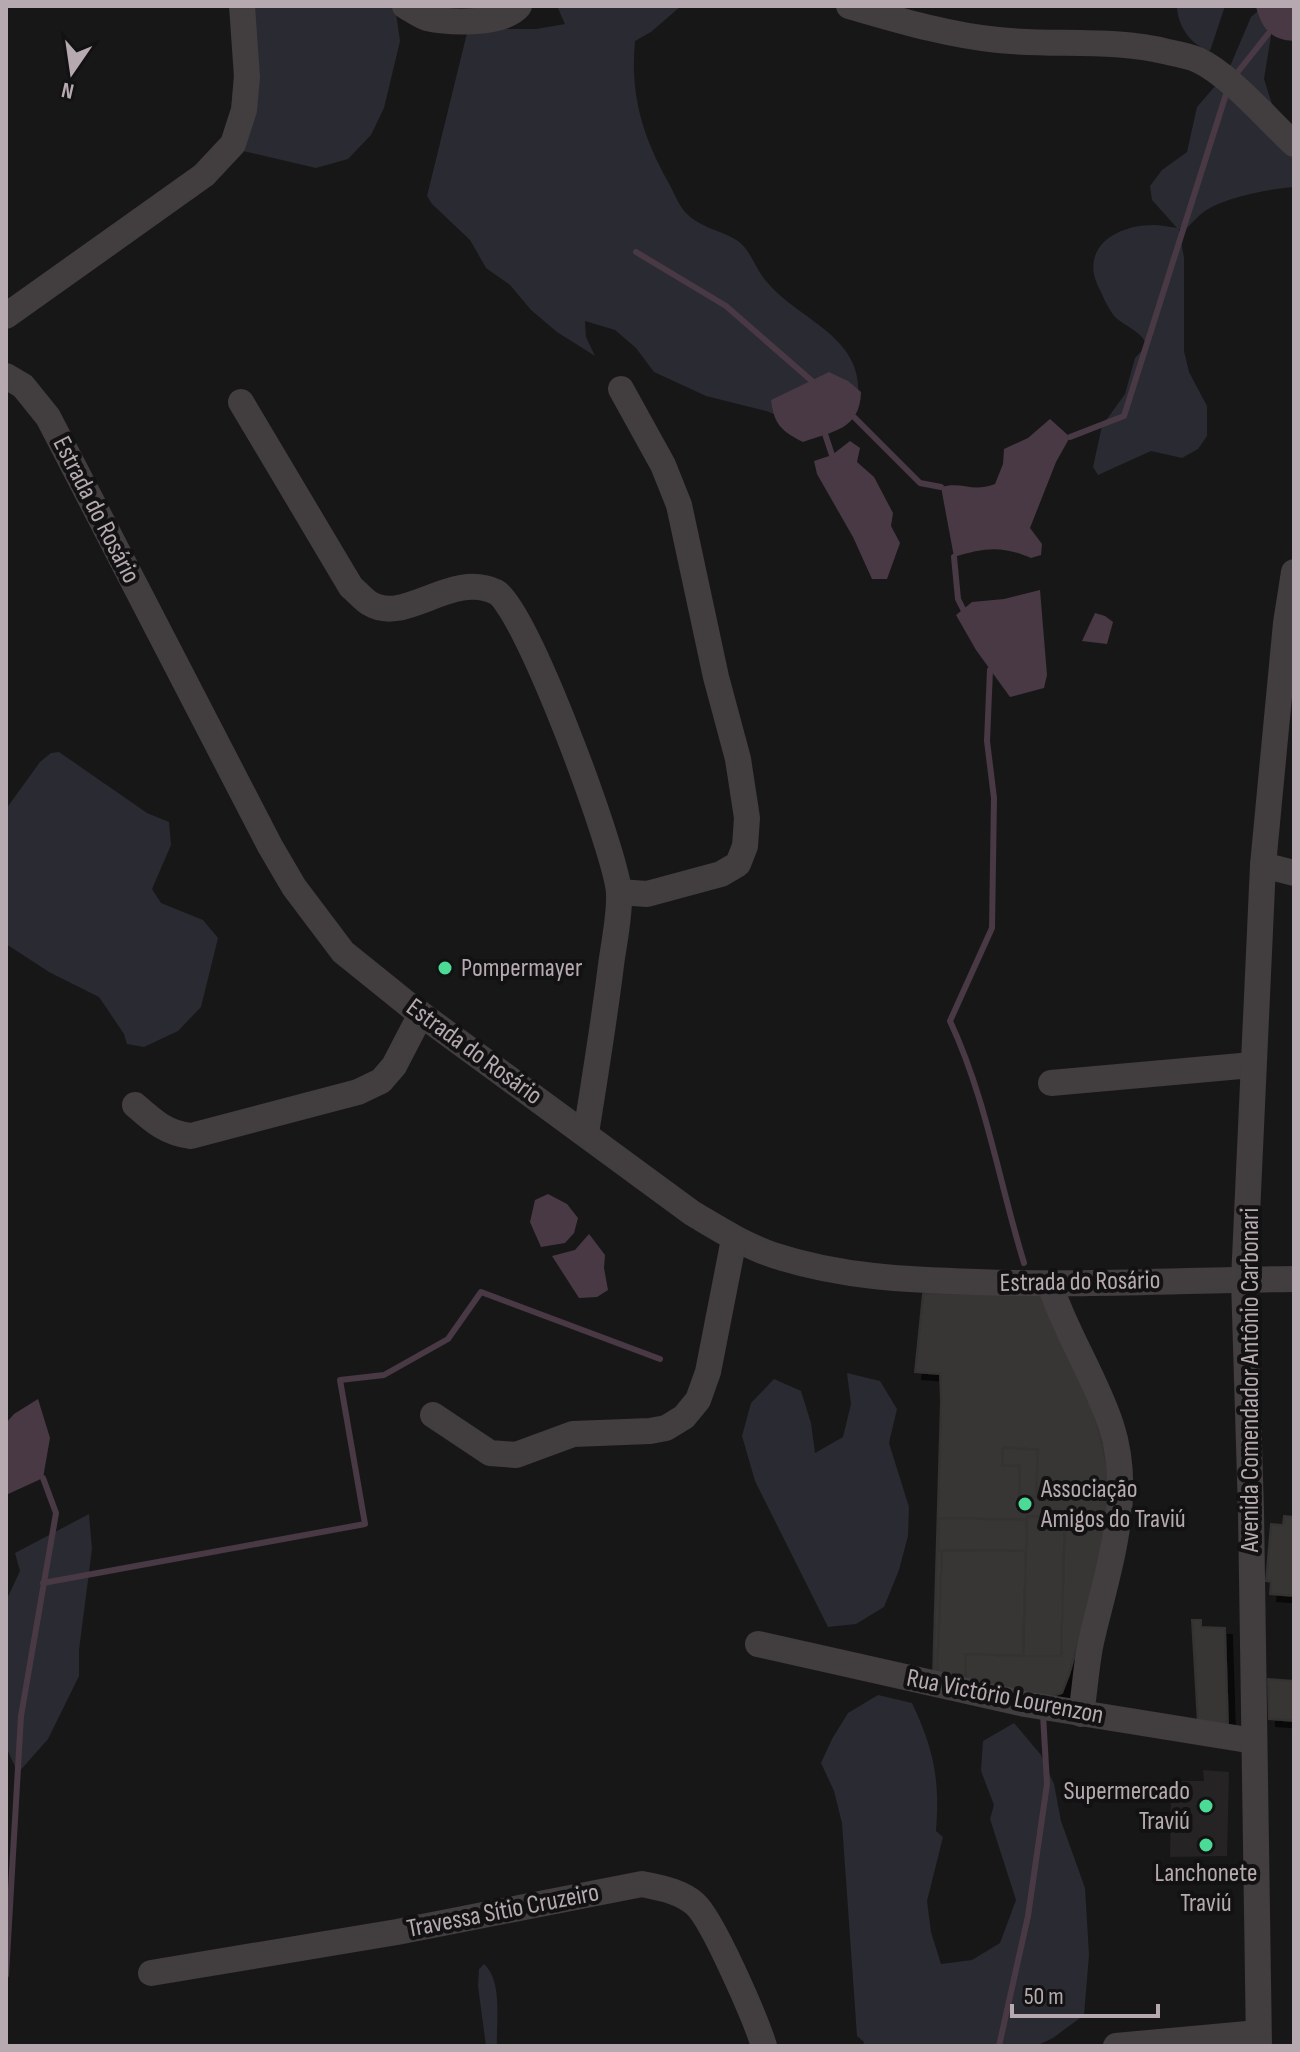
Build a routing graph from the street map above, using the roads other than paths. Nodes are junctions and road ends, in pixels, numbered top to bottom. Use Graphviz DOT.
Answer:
graph roads {
  1 [pos="242,6"];
  2 [pos="405,6"];
  3 [pos="519,6"];
  4 [pos="849,6"];
  5 [pos="1294,144"];
  6 [pos="6,316"];
  7 [pos="6,376"];
  8 [pos="621,389"];
  9 [pos="241,402"];
  10 [pos="1294,572"];
  11 [pos="1263,865"];
  12 [pos="1294,873"];
  13 [pos="619,892"];
  14 [pos="421,1014"];
  15 [pos="1252,1065"];
  16 [pos="1051,1083"];
  17 [pos="135,1105"];
  18 [pos="586,1133"];
  19 [pos="734,1239"];
  20 [pos="1294,1279"];
  21 [pos="1244,1280"];
  22 [pos="1050,1285"];
  23 [pos="433,1415"];
  24 [pos="758,1644"];
  25 [pos="1081,1714"];
  26 [pos="1254,1741"];
  27 [pos="151,1973"];
  28 [pos="1258,2040"];
  29 [pos="764,2046"];
  30 [pos="1116,2046"];
  1 -- 6 [label="street"];
  2 -- 3 [label="street"];
  4 -- 5 [label="street"];
  7 -- 14 [label="street, Estrada do Rosário"];
  8 -- 13 [label="street"];
  9 -- 13 [label="street"];
  10 -- 11 [label="street, Avenida Comendador Antônio Carbonari"];
  11 -- 12 [label="street"];
  11 -- 15 [label="street, Avenida Comendador Antônio Carbonari"];
  13 -- 18 [label="street"];
  14 -- 17 [label="street"];
  14 -- 18 [label="street, Estrada do Rosário"];
  15 -- 16 [label="street"];
  15 -- 21 [label="street, Avenida Comendador Antônio Carbonari"];
  18 -- 19 [label="street, Estrada do Rosário"];
  19 -- 22 [label="street, Estrada do Rosário"];
  19 -- 23 [label="street"];
  20 -- 21 [label="street, Estrada do Rosário"];
  21 -- 22 [label="street, Estrada do Rosário"];
  21 -- 26 [label="street, Avenida Comendador Antônio Carbonari"];
  22 -- 25 [label="street"];
  24 -- 25 [label="street, Rua Victório Lourenzon"];
  25 -- 26 [label="street, Rua Victório Lourenzon"];
  26 -- 28 [label="street, Avenida Comendador Antônio Carbonari"];
  27 -- 29 [label="street, Travessa Sítio Cruzeiro"];
  28 -- 30 [label="street"];
}
